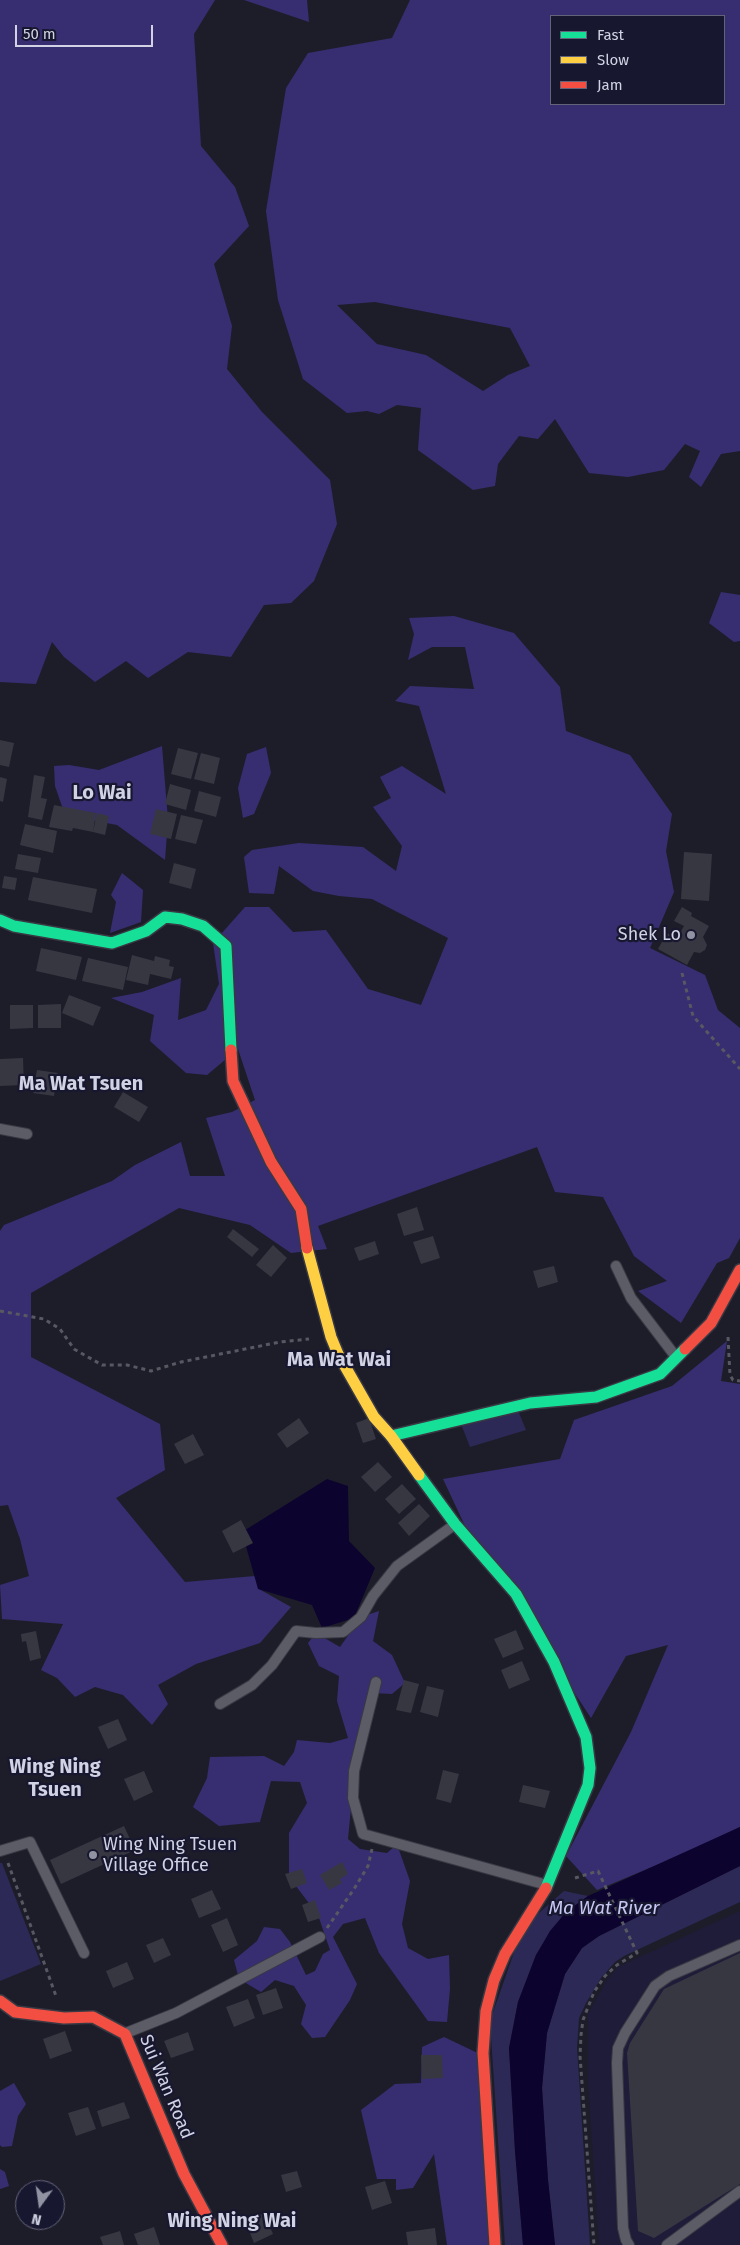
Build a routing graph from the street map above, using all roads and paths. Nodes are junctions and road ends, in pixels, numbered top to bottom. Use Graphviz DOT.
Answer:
graph roads {
  1 [pos="0,920"];
  2 [pos="682,972"];
  3 [pos="740,1069"];
  4 [pos="0,1129"];
  5 [pos="27,1134"];
  6 [pos="616,1266"];
  7 [pos="740,1270"];
  8 [pos="0,1311"];
  9 [pos="710,1323"];
  10 [pos="331,1337"];
  11 [pos="676,1358"];
  12 [pos="740,1381"];
  13 [pos="392,1436"];
  14 [pos="455,1524"];
  15 [pos="376,1682"];
  16 [pos="220,1704"];
  17 [pos="374,1839"];
  18 [pos="0,1851"];
  19 [pos="7,1860"];
  20 [pos="598,1871"];
  21 [pos="548,1885"];
  22 [pos="320,1937"];
  23 [pos="740,1945"];
  24 [pos="84,1953"];
  25 [pos="0,2001"];
  26 [pos="64,2018"];
  27 [pos="125,2034"];
  28 [pos="740,2192"];
  29 [pos="626,2243"];
  30 [pos="222,2245"];
  31 [pos="495,2245"];
  32 [pos="594,2245"];
  33 [pos="667,2245"];
  1 -- 10 [label="street"];
  2 -- 3 [label="path"];
  4 -- 5 [label="lane"];
  6 -- 11 [label="lane"];
  7 -- 9 [label="street"];
  8 -- 10 [label="path"];
  9 -- 11 [label="street"];
  9 -- 12 [label="path"];
  10 -- 13 [label="street"];
  11 -- 13 [label="street"];
  13 -- 14 [label="street"];
  14 -- 16 [label="lane"];
  14 -- 21 [label="street"];
  15 -- 17 [label="lane"];
  17 -- 21 [label="lane"];
  17 -- 22 [label="path"];
  18 -- 24 [label="lane"];
  19 -- 26 [label="path"];
  20 -- 32 [label="path"];
  21 -- 31 [label="street"];
  22 -- 27 [label="lane"];
  23 -- 29 [label="lane"];
  25 -- 26 [label="street, Sui Wan Road"];
  26 -- 27 [label="street, Sui Wan Road"];
  27 -- 30 [label="street, Sui Wan Road"];
  28 -- 33 [label="lane"];
}
